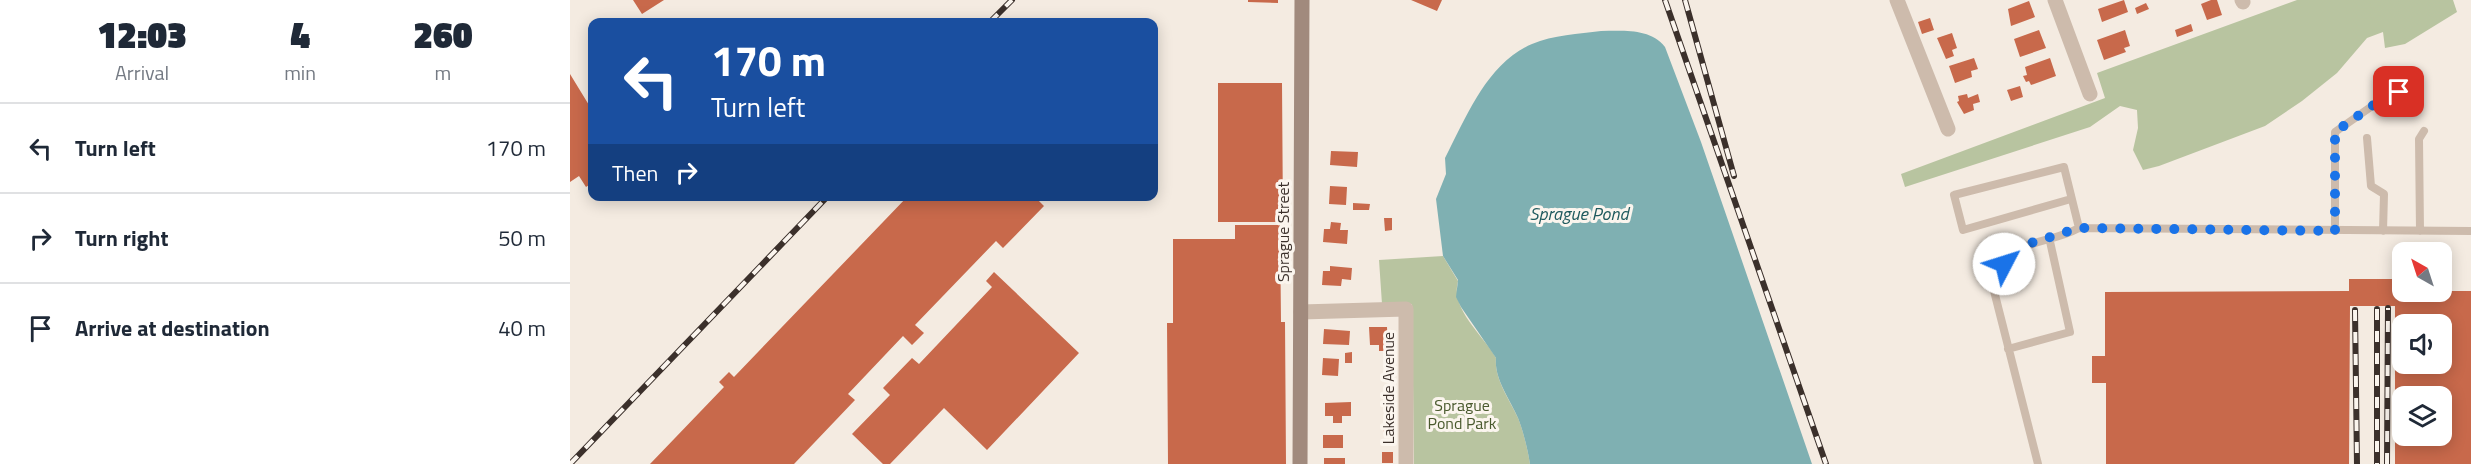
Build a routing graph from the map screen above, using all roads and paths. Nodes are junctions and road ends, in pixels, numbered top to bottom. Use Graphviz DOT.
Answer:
graph roads {
  1 [pos="1302,0"];
  2 [pos="1897,0"];
  3 [pos="2055,0"];
  4 [pos="2412,87"];
  5 [pos="2090,94"];
  6 [pos="1948,129"];
  7 [pos="2424,131"];
  8 [pos="2367,138"];
  9 [pos="2071,199"];
  10 [pos="2079,228"];
  11 [pos="2335,231"];
  12 [pos="2383,231"];
  13 [pos="2420,231"];
  14 [pos="2471,231"];
  15 [pos="2049,237"];
  16 [pos="1301,312"];
  17 [pos="2008,349"];
  18 [pos="1300,464"];
  19 [pos="1406,464"];
  20 [pos="2038,464"];
  1 -- 16 [label="main road, Sprague Street"];
  2 -- 6 [label="street"];
  3 -- 5 [label="street"];
  4 -- 11 [label="lane"];
  7 -- 13 [label="lane"];
  8 -- 12 [label="lane"];
  9 -- 9 [label="lane"];
  9 -- 10 [label="lane"];
  10 -- 11 [label="lane"];
  10 -- 15 [label="lane"];
  11 -- 12 [label="lane"];
  12 -- 13 [label="lane"];
  13 -- 14 [label="lane"];
  15 -- 17 [label="lane"];
  15 -- 17 [label="lane"];
  16 -- 18 [label="main road, Sprague Street"];
  16 -- 19 [label="street, Lakeside Avenue"];
  17 -- 20 [label="lane"];
}
